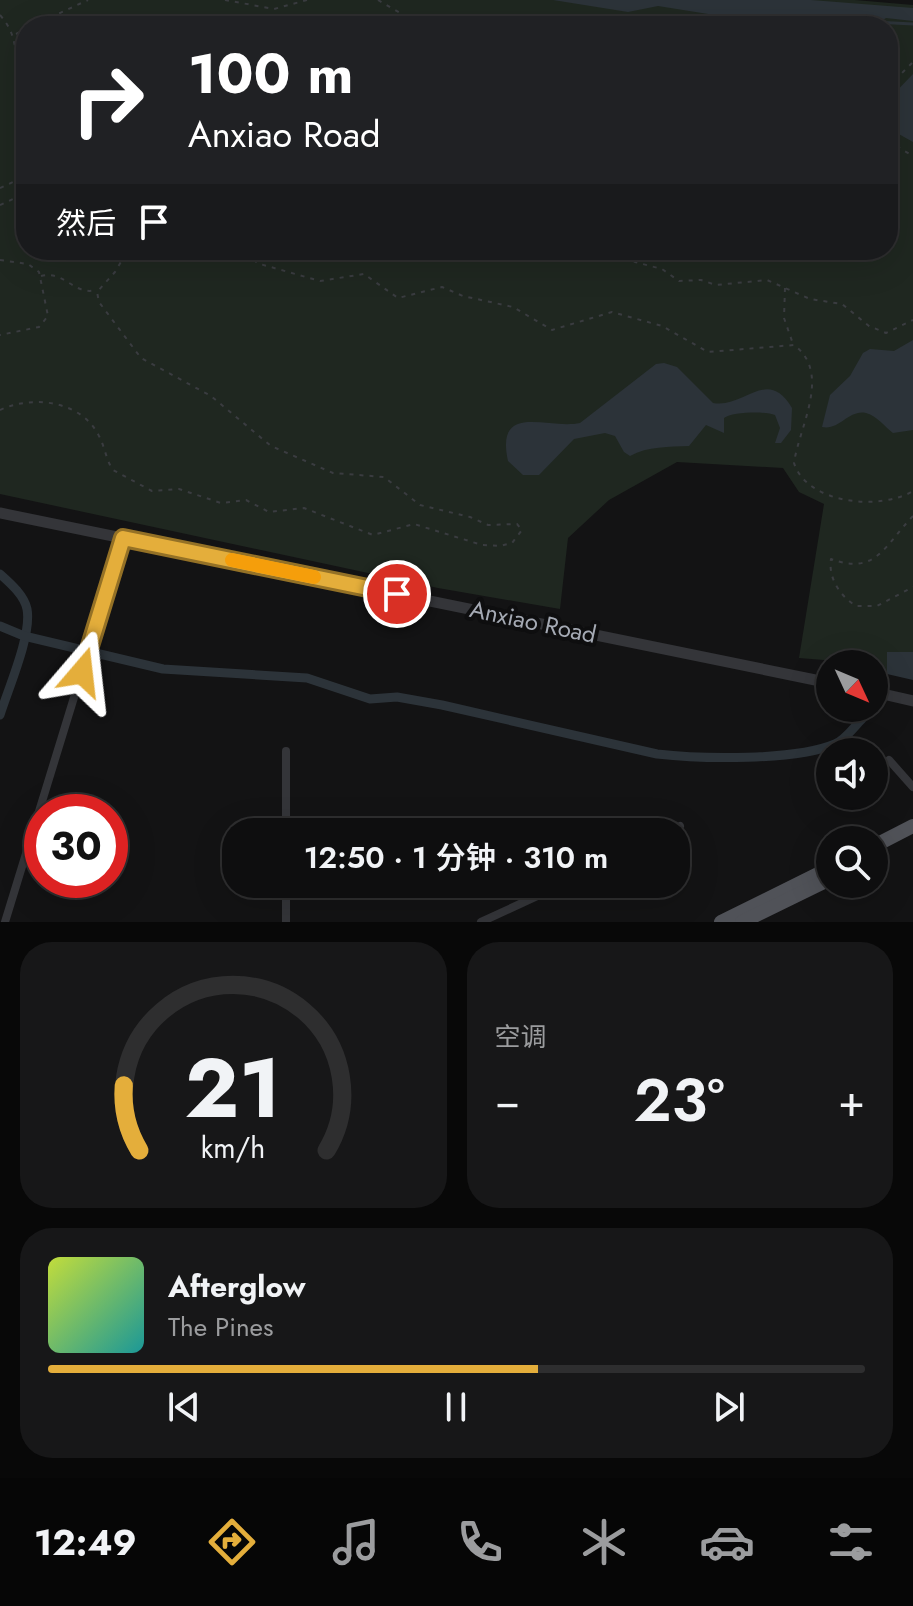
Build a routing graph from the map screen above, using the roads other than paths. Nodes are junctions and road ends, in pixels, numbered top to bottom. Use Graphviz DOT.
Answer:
graph roads {
  1 [pos="0,513"];
  2 [pos="123,538"];
  3 [pos="816,680"];
  4 [pos="888,695"];
  5 [pos="913,701"];
  6 [pos="286,751"];
  7 [pos="889,760"];
  8 [pos="913,787"];
  9 [pos="286,818"];
  10 [pos="913,826"];
  11 [pos="913,837"];
  12 [pos="888,839"];
  13 [pos="888,849"];
  14 [pos="816,876"];
  15 [pos="816,885"];
  16 [pos="286,898"];
  17 [pos="533,898"];
  18 [pos="741,920"];
  19 [pos="5,922"];
  20 [pos="286,922"];
  21 [pos="481,922"];
  22 [pos="721,922"];
  1 -- 2 [label="street, Anxiao Road"];
  2 -- 3 [label="street, Anxiao Road"];
  2 -- 19 [label="street"];
  4 -- 5 [label="street"];
  6 -- 9 [label="street"];
  7 -- 8 [label="street"];
  10 -- 12 [label="main road"];
  11 -- 13 [label="main road"];
  14 -- 18 [label="main road"];
  15 -- 18 [label="main road"];
  16 -- 20 [label="street"];
  17 -- 21 [label="street"];
  18 -- 22 [label="main road"];
}
